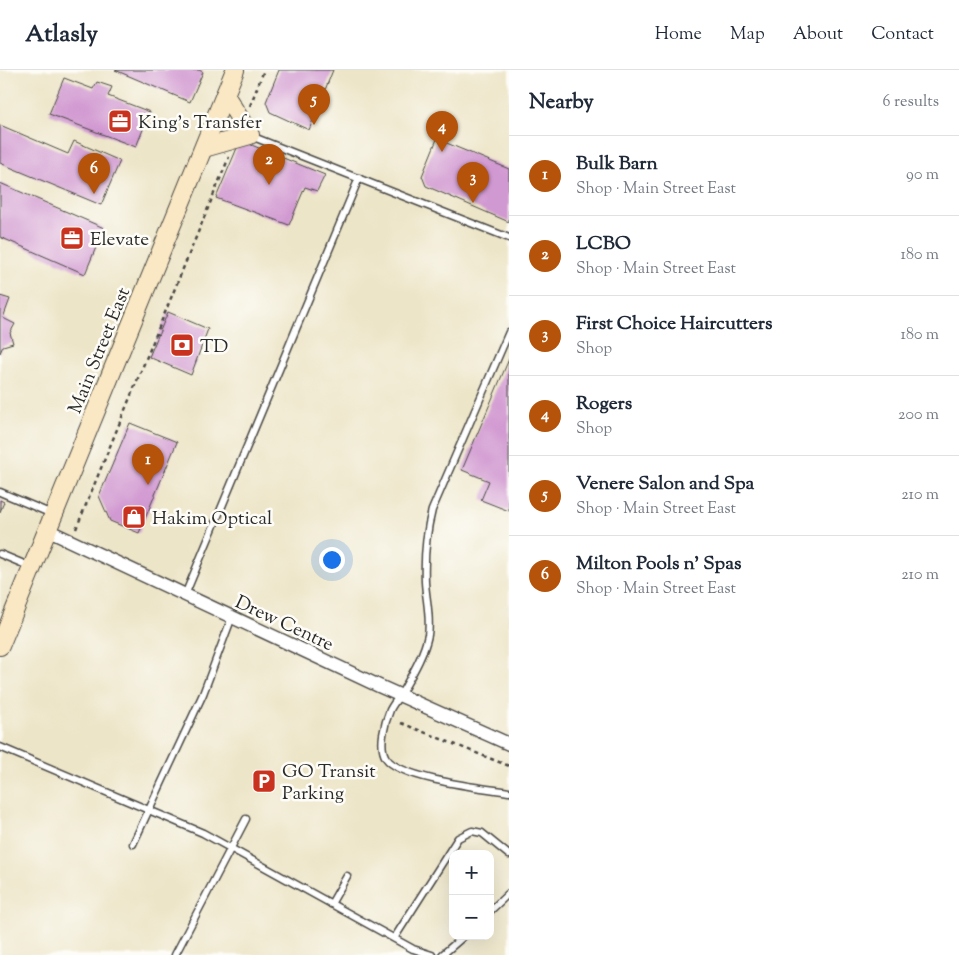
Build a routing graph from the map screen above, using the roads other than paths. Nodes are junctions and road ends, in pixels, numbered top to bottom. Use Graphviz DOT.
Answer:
graph roads {
  1 [pos="235,70"];
  2 [pos="225,96"];
  3 [pos="243,133"];
  4 [pos="204,148"];
  5 [pos="359,178"];
  6 [pos="509,238"];
  7 [pos="509,332"];
  8 [pos="0,492"];
  9 [pos="50,522"];
  10 [pos="0,554"];
  11 [pos="32,567"];
  12 [pos="185,595"];
  13 [pos="232,618"];
  14 [pos="2,636"];
  15 [pos="399,696"];
  16 [pos="509,744"];
  17 [pos="0,747"];
  18 [pos="509,792"];
  19 [pos="150,810"];
  20 [pos="246,819"];
  21 [pos="133,844"];
  22 [pos="230,848"];
  23 [pos="509,855"];
  24 [pos="347,876"];
  25 [pos="509,893"];
  26 [pos="331,904"];
  27 [pos="494,908"];
  28 [pos="395,937"];
  29 [pos="459,940"];
  30 [pos="175,955"];
  31 [pos="432,955"];
  32 [pos="442,955"];
  1 -- 2 [label="main road, Main Street East"];
  2 -- 3 [label="main road"];
  2 -- 4 [label="main road, Main Street East"];
  3 -- 4 [label="main road"];
  3 -- 5 [label="lane"];
  4 -- 9 [label="main road, Main Street East"];
  5 -- 6 [label="lane"];
  5 -- 12 [label="lane"];
  7 -- 15 [label="lane"];
  8 -- 9 [label="lane"];
  9 -- 11 [label="main road, Main Street East"];
  9 -- 12 [label="street, Drew Centre"];
  10 -- 11 [label="lane"];
  11 -- 14 [label="main road, Main Street East"];
  12 -- 13 [label="street, Drew Centre"];
  13 -- 15 [label="street, Drew Centre"];
  13 -- 19 [label="lane"];
  15 -- 16 [label="street, Drew Centre"];
  15 -- 18 [label="lane"];
  17 -- 19 [label="lane"];
  19 -- 21 [label="lane"];
  19 -- 22 [label="lane"];
  20 -- 22 [label="lane"];
  22 -- 26 [label="lane"];
  22 -- 30 [label="lane"];
  23 -- 28 [label="lane"];
  24 -- 26 [label="lane"];
  25 -- 27 [label="lane"];
  26 -- 28 [label="lane"];
  28 -- 31 [label="lane"];
  29 -- 32 [label="lane"];
}
